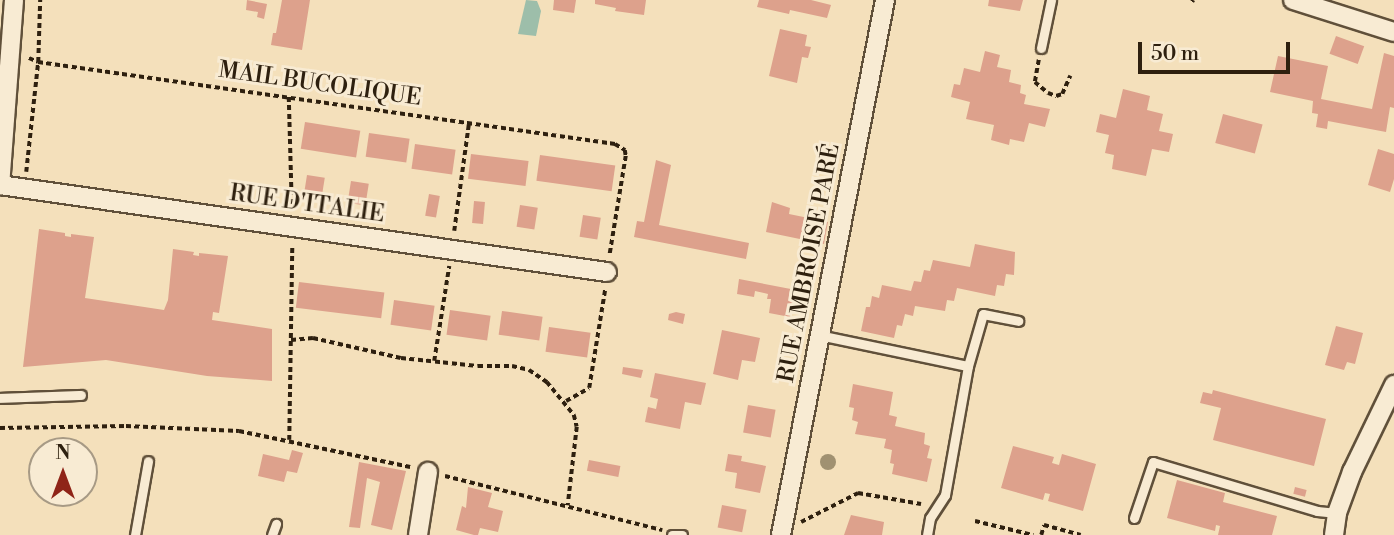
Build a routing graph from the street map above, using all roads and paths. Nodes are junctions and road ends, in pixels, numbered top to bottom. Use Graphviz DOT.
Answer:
graph roads {
  1 [pos="14,0"];
  2 [pos="40,0"];
  3 [pos="885,0"];
  4 [pos="1051,0"];
  5 [pos="1293,0"];
  6 [pos="1394,32"];
  7 [pos="11,48"];
  8 [pos="1041,48"];
  9 [pos="38,62"];
  10 [pos="1070,76"];
  11 [pos="289,97"];
  12 [pos="0,186"];
  13 [pos="25,190"];
  14 [pos="292,226"];
  15 [pos="607,272"];
  16 [pos="1018,321"];
  17 [pos="819,335"];
  18 [pos="290,340"];
  19 [pos="968,366"];
  20 [pos="1393,392"];
  21 [pos="81,396"];
  22 [pos="0,398"];
  23 [pos="566,401"];
  24 [pos="0,428"];
  25 [pos="289,440"];
  26 [pos="148,461"];
  27 [pos="428,472"];
  28 [pos="568,505"];
  29 [pos="937,507"];
  30 [pos="1337,513"];
  31 [pos="1134,518"];
  32 [pos="796,520"];
  33 [pos="975,521"];
  34 [pos="276,524"];
  35 [pos="676,534"];
  36 [pos="135,535"];
  37 [pos="272,535"];
  38 [pos="418,535"];
  39 [pos="781,535"];
  40 [pos="926,535"];
  41 [pos="1033,535"];
  42 [pos="1041,535"];
  43 [pos="1081,535"];
  44 [pos="1334,535"];
  1 -- 7 [label="street"];
  2 -- 9 [label="path"];
  3 -- 17 [label="street, RUE AMBROISE PARÉ"];
  4 -- 8 [label="lane"];
  5 -- 6 [label="street"];
  7 -- 9 [label="path, MAIL BUCOLIQUE"];
  7 -- 12 [label="street"];
  8 -- 10 [label="path"];
  9 -- 11 [label="path, MAIL BUCOLIQUE"];
  9 -- 13 [label="path"];
  11 -- 14 [label="path"];
  11 -- 15 [label="path, MAIL BUCOLIQUE"];
  12 -- 13 [label="street, RUE D'ITALIE"];
  13 -- 14 [label="street, RUE D'ITALIE"];
  14 -- 15 [label="street, RUE D'ITALIE"];
  14 -- 18 [label="path"];
  15 -- 23 [label="path"];
  16 -- 19 [label="lane"];
  17 -- 19 [label="lane"];
  17 -- 39 [label="street, RUE AMBROISE PARÉ"];
  18 -- 23 [label="path"];
  18 -- 25 [label="path"];
  19 -- 29 [label="lane"];
  20 -- 30 [label="street"];
  21 -- 22 [label="lane"];
  23 -- 28 [label="path"];
  24 -- 25 [label="path"];
  25 -- 27 [label="path"];
  26 -- 36 [label="lane"];
  27 -- 28 [label="path"];
  27 -- 38 [label="street"];
  28 -- 35 [label="path"];
  29 -- 32 [label="path"];
  29 -- 40 [label="lane"];
  30 -- 31 [label="lane"];
  30 -- 44 [label="street"];
  33 -- 41 [label="path"];
  34 -- 37 [label="lane"];
  42 -- 43 [label="path"];
}
